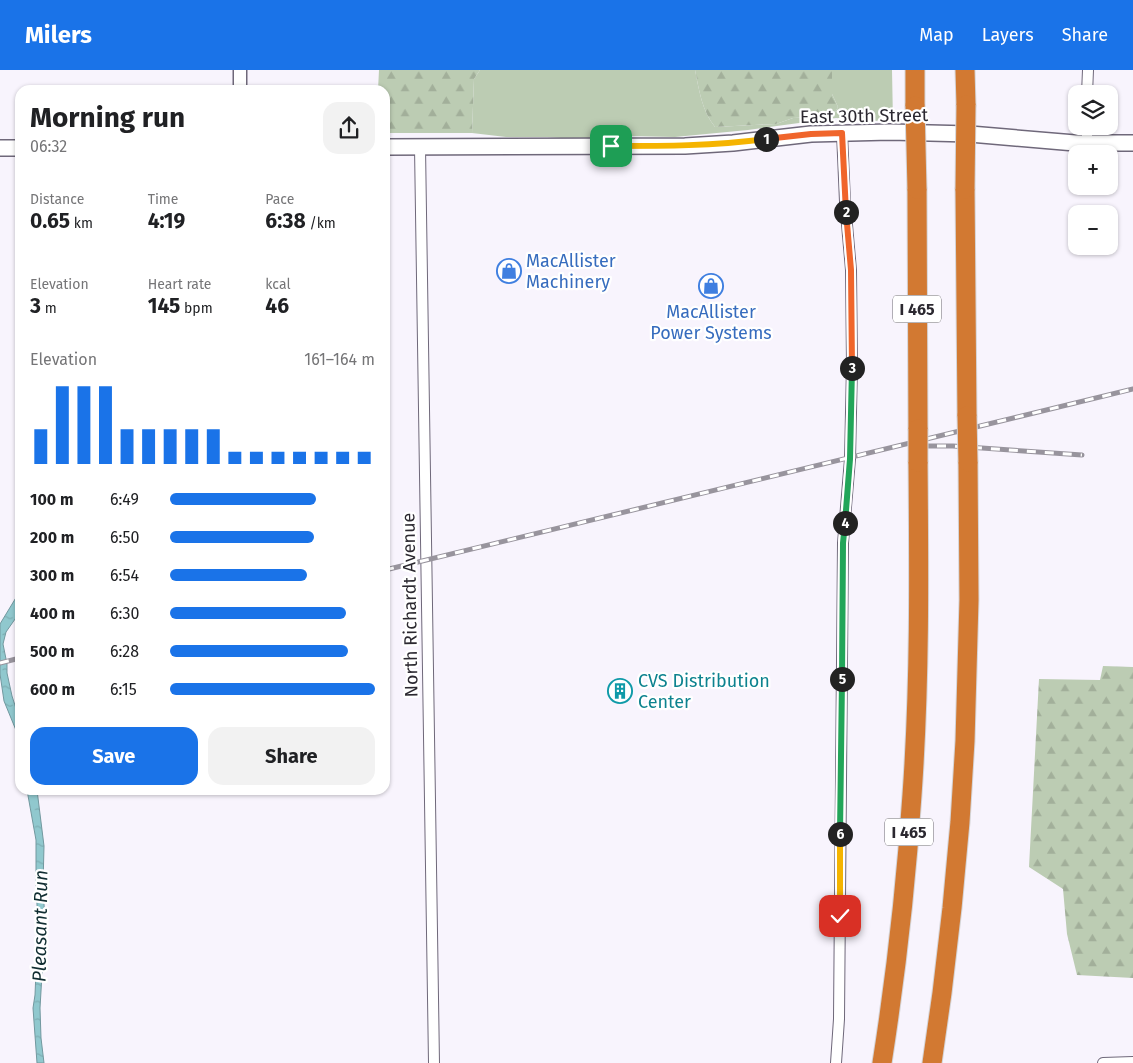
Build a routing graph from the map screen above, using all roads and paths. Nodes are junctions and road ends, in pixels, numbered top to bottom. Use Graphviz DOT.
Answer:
graph roads {
  1 [pos="240,70"];
  2 [pos="915,70"];
  3 [pos="965,70"];
  4 [pos="1088,70"];
  5 [pos="240,85"];
  6 [pos="1088,85"];
  7 [pos="842,133"];
  8 [pos="1087,135"];
  9 [pos="1133,143"];
  10 [pos="1087,144"];
  11 [pos="420,147"];
  12 [pos="0,148"];
  13 [pos="15,148"];
  14 [pos="390,148"];
  15 [pos="1133,1062"];
  16 [pos="434,1063"];
  17 [pos="836,1063"];
  18 [pos="882,1063"];
  19 [pos="932,1063"];
  20 [pos="1103,1063"];
  1 -- 5 [label="street"];
  2 -- 18 [label="highway, I 465, bridge"];
  3 -- 19 [label="highway, I 465, bridge"];
  4 -- 6 [label="street"];
  7 -- 10 [label="main road, East 30th Street"];
  7 -- 11 [label="main road, East 30th Street"];
  7 -- 17 [label="street"];
  8 -- 10 [label="street"];
  9 -- 10 [label="main road, East 30th Street"];
  11 -- 14 [label="main road, East 30th Street"];
  11 -- 16 [label="street, North Richardt Avenue"];
  12 -- 13 [label="main road"];
  15 -- 20 [label="street"];
}
